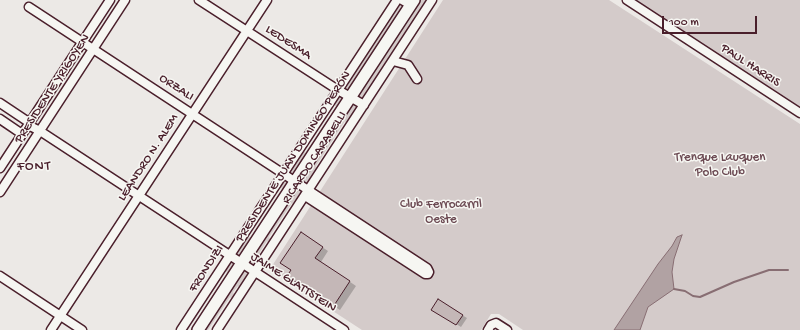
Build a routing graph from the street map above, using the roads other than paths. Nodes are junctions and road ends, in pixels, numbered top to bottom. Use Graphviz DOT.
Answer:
graph roads {
  1 [pos="110,0"];
  2 [pos="125,0"];
  3 [pos="199,0"];
  4 [pos="267,0"];
  5 [pos="397,0"];
  6 [pos="432,0"];
  7 [pos="627,0"];
  8 [pos="409,2"];
  9 [pos="29,7"];
  10 [pos="246,30"];
  11 [pos="82,42"];
  12 [pos="93,49"];
  13 [pos="393,61"];
  14 [pos="417,79"];
  15 [pos="338,90"];
  16 [pos="351,97"];
  17 [pos="0,104"];
  18 [pos="364,105"];
  19 [pos="192,113"];
  20 [pos="800,113"];
  21 [pos="0,119"];
  22 [pos="29,124"];
  23 [pos="40,131"];
  24 [pos="22,134"];
  25 [pos="0,168"];
  26 [pos="284,173"];
  27 [pos="296,181"];
  28 [pos="0,192"];
  29 [pos="307,193"];
  30 [pos="139,196"];
  31 [pos="230,255"];
  32 [pos="242,263"];
  33 [pos="255,272"];
  34 [pos="0,276"];
  35 [pos="60,316"];
  36 [pos="490,327"];
  37 [pos="51,330"];
  38 [pos="82,330"];
  39 [pos="181,330"];
  40 [pos="198,330"];
  41 [pos="217,330"];
  42 [pos="344,330"];
  43 [pos="505,330"];
  1 -- 11 [label="street, PRESIDENTE YRIGOYEN"];
  2 -- 12 [label="street, PRESIDENTE YRIGOYEN"];
  3 -- 10 [label="street, LEDESMA"];
  4 -- 10 [label="street, LEANDRO N. ALEM"];
  5 -- 15 [label="street, FRONDIZI"];
  6 -- 13 [label="street, RICARDO CARABELLI"];
  7 -- 20 [label="street, PAUL HARRIS"];
  8 -- 16 [label="main road, PRESIDENTE JUAN DOMINGO PERÓN"];
  9 -- 11 [label="street, ORZALI"];
  10 -- 15 [label="street, LEDESMA"];
  10 -- 19 [label="street, LEANDRO N. ALEM"];
  11 -- 12 [label="street, ORZALI"];
  11 -- 22 [label="street, PRESIDENTE YRIGOYEN"];
  12 -- 19 [label="street, ORZALI"];
  12 -- 23 [label="street, PRESIDENTE YRIGOYEN"];
  13 -- 14 [label="street"];
  13 -- 18 [label="street, RICARDO CARABELLI"];
  15 -- 16 [label="street, LEDESMA"];
  15 -- 26 [label="street, FRONDIZI"];
  16 -- 18 [label="street, LEDESMA"];
  16 -- 27 [label="main road, PRESIDENTE JUAN DOMINGO PERÓN"];
  17 -- 22 [label="street, JAIME GLATTSTEIN"];
  18 -- 29 [label="street, RICARDO CARABELLI"];
  19 -- 26 [label="street, ORZALI"];
  19 -- 30 [label="street, LEANDRO N. ALEM"];
  21 -- 24 [label="street"];
  22 -- 23 [label="street, JAIME GLATTSTEIN"];
  22 -- 24 [label="street, PRESIDENTE YRIGOYEN"];
  23 -- 28 [label="street, PRESIDENTE YRIGOYEN"];
  23 -- 30 [label="street, JAIME GLATTSTEIN"];
  24 -- 25 [label="street, PRESIDENTE YRIGOYEN"];
  26 -- 27 [label="street, ORZALI"];
  26 -- 31 [label="street, FRONDIZI"];
  27 -- 29 [label="street, ORZALI"];
  27 -- 32 [label="main road, PRESIDENTE JUAN DOMINGO PERÓN"];
  29 -- 29 [label="street"];
  29 -- 33 [label="street, RICARDO CARABELLI"];
  30 -- 31 [label="street, JAIME GLATTSTEIN"];
  30 -- 35 [label="street, LEANDRO N. ALEM"];
  31 -- 32 [label="street, JAIME GLATTSTEIN"];
  31 -- 39 [label="street, FRONDIZI"];
  32 -- 33 [label="street, JAIME GLATTSTEIN"];
  32 -- 40 [label="main road, PRESIDENTE JUAN DOMINGO PERÓN"];
  33 -- 41 [label="street, RICARDO CARABELLI"];
  33 -- 42 [label="street, JAIME GLATTSTEIN"];
  34 -- 35 [label="street"];
  35 -- 37 [label="street, LEANDRO N. ALEM"];
  35 -- 38 [label="street"];
  36 -- 43 [label="street"];
}
